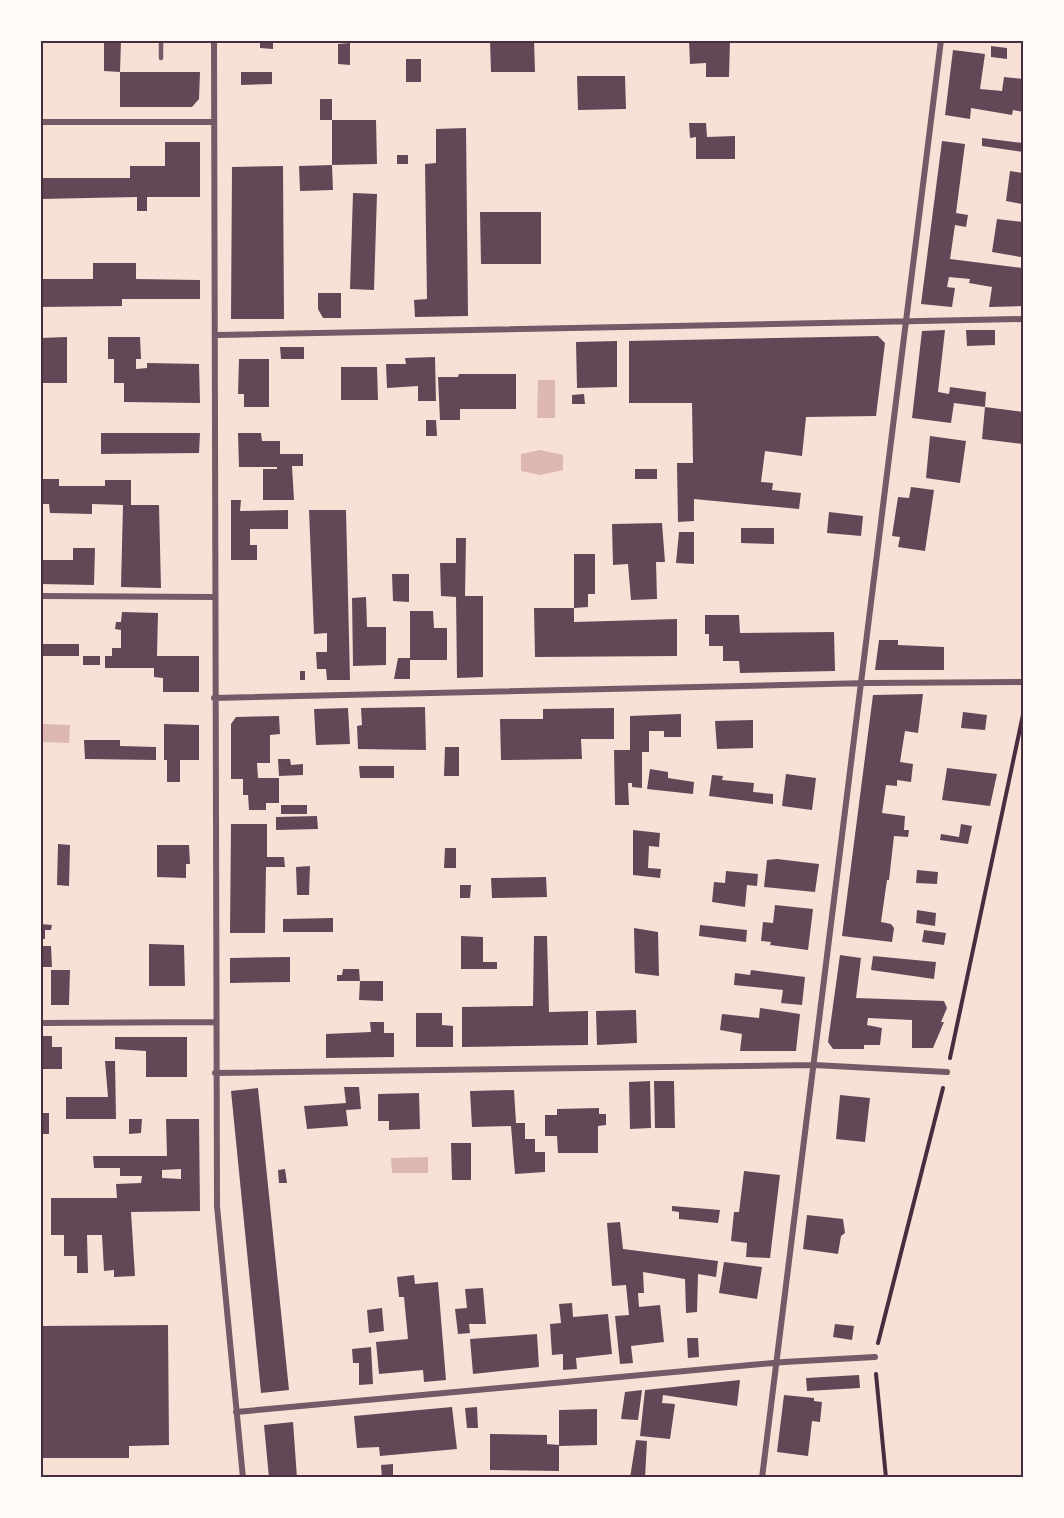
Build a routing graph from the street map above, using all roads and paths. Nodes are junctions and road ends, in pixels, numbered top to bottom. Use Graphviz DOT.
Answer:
graph roads {
  1 [pos="160,40"];
  2 [pos="214,40"];
  3 [pos="941,40"];
  4 [pos="161,58"];
  5 [pos="40,122"];
  6 [pos="214,122"];
  7 [pos="1023,319"];
  8 [pos="906,321"];
  9 [pos="217,335"];
  10 [pos="40,597"];
  11 [pos="214,597"];
  12 [pos="1023,682"];
  13 [pos="861,684"];
  14 [pos="214,698"];
  15 [pos="1023,710"];
  16 [pos="216,1022"];
  17 [pos="40,1023"];
  18 [pos="814,1065"];
  19 [pos="947,1072"];
  20 [pos="215,1074"];
  21 [pos="874,1357"];
  22 [pos="776,1363"];
  23 [pos="236,1412"];
  24 [pos="243,1478"];
  25 [pos="762,1478"];
  26 [pos="885,1478"];
  1 -- 4 [label="lane"];
  2 -- 6 [label="street"];
  3 -- 8 [label="street"];
  5 -- 6 [label="street"];
  6 -- 9 [label="street"];
  7 -- 8 [label="street"];
  8 -- 9 [label="street"];
  8 -- 13 [label="street"];
  9 -- 11 [label="street"];
  10 -- 11 [label="street"];
  11 -- 14 [label="street"];
  12 -- 13 [label="street"];
  13 -- 14 [label="street"];
  13 -- 18 [label="street"];
  14 -- 16 [label="street"];
  15 -- 19 [label="path"];
  16 -- 17 [label="street"];
  16 -- 20 [label="street"];
  18 -- 19 [label="street"];
  18 -- 20 [label="street"];
  18 -- 22 [label="street"];
  19 -- 21 [label="path"];
  20 -- 23 [label="street"];
  21 -- 22 [label="street"];
  21 -- 26 [label="path"];
  22 -- 23 [label="street"];
  22 -- 25 [label="street"];
  23 -- 24 [label="street"];
}
